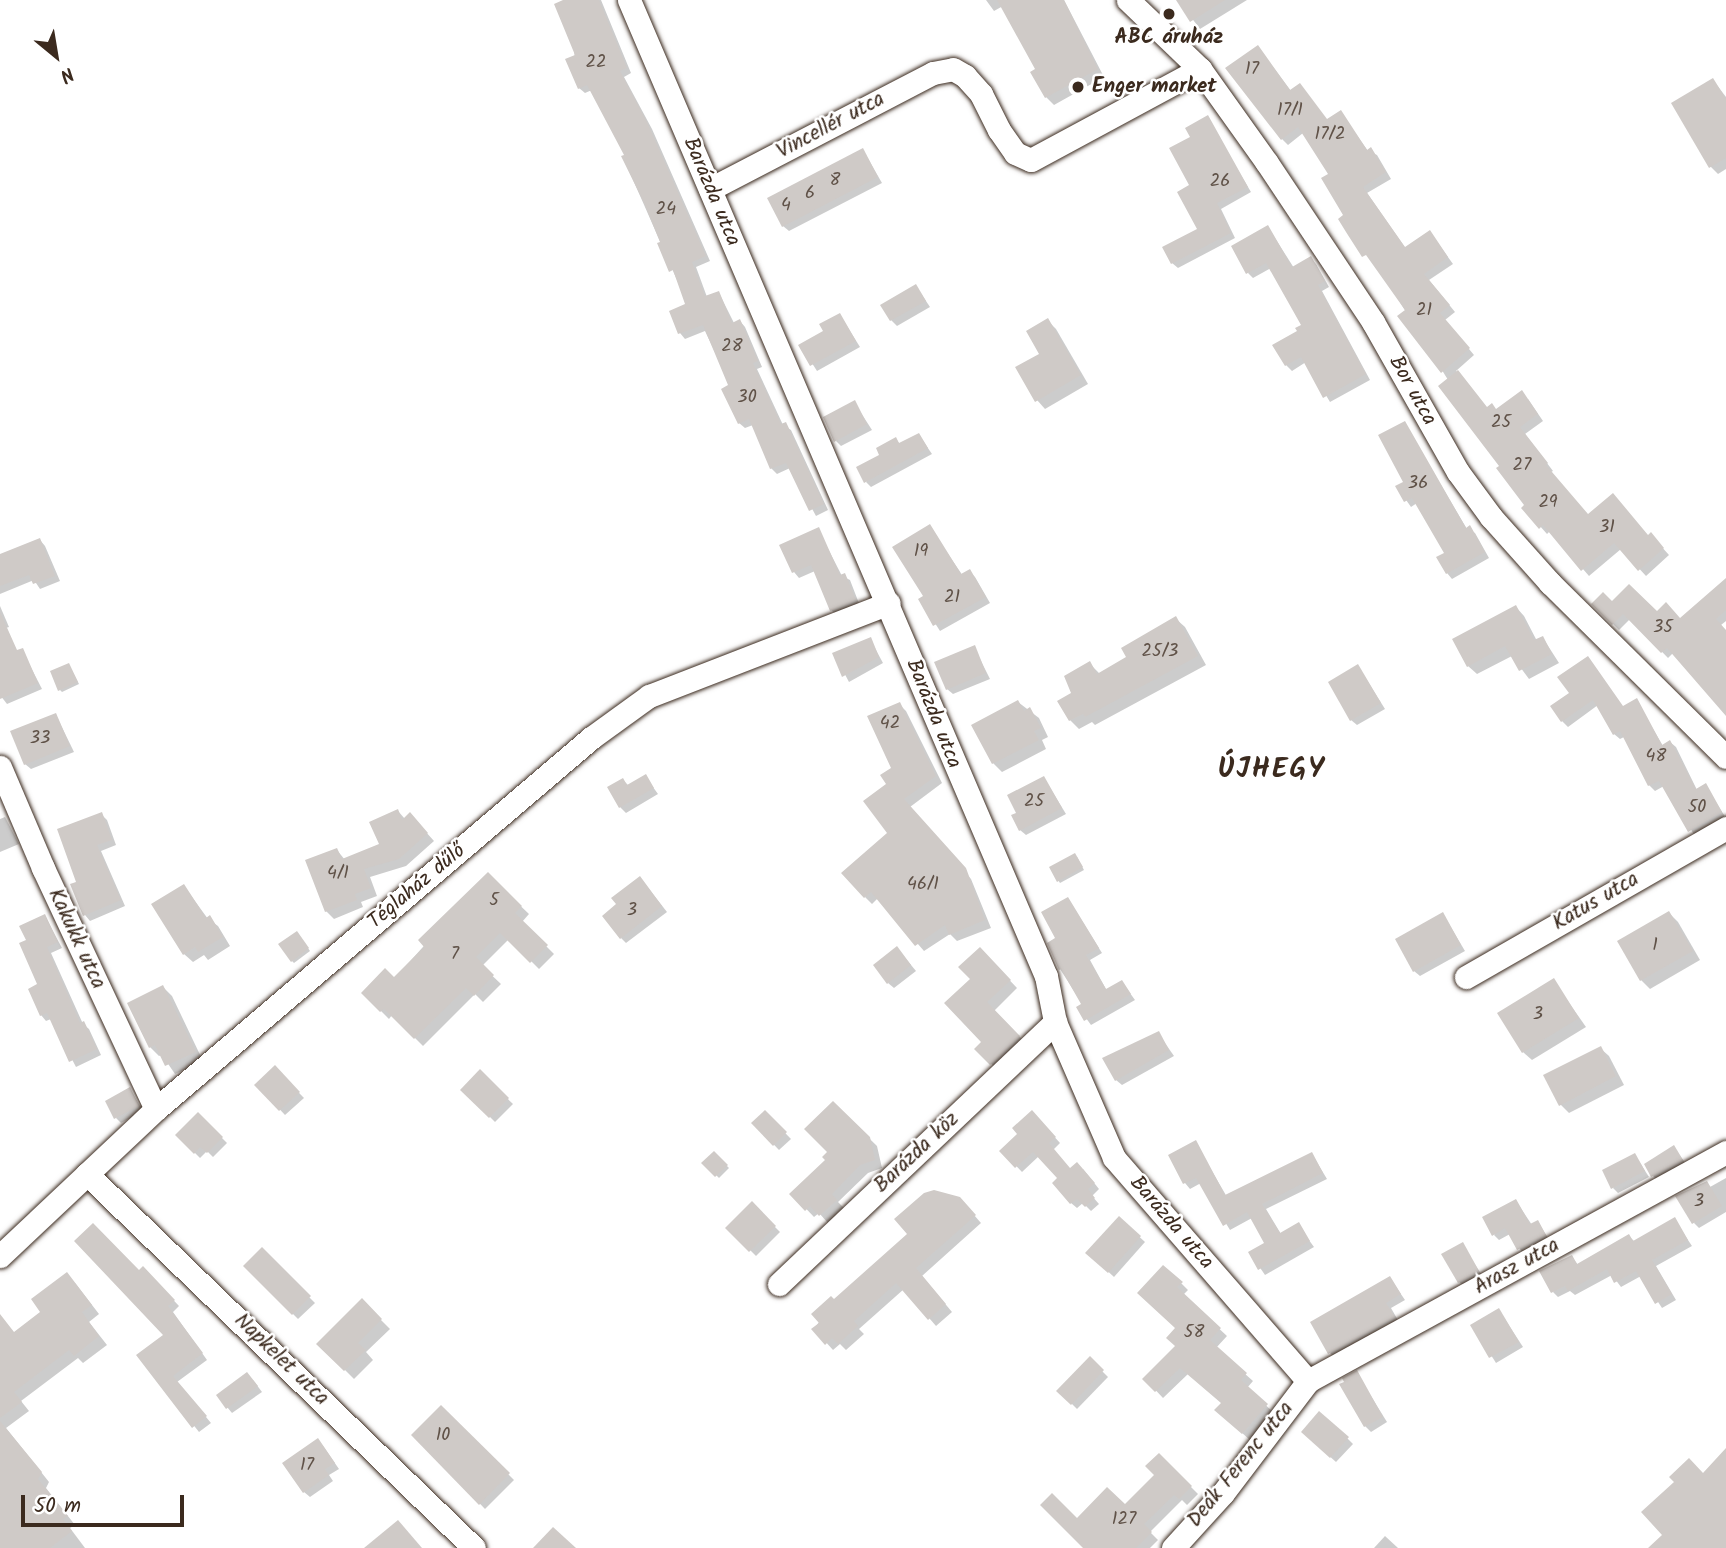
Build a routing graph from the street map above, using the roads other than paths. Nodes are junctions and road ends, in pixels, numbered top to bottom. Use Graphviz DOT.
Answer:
graph roads {
  1 [pos="629,0"];
  2 [pos="1128,0"];
  3 [pos="1200,69"];
  4 [pos="710,189"];
  5 [pos="889,603"];
  6 [pos="1726,757"];
  7 [pos="0,767"];
  8 [pos="1726,828"];
  9 [pos="1466,977"];
  10 [pos="1055,1022"];
  11 [pos="156,1109"];
  12 [pos="1726,1152"];
  13 [pos="87,1174"];
  14 [pos="0,1256"];
  15 [pos="779,1284"];
  16 [pos="1308,1381"];
  17 [pos="474,1548"];
  18 [pos="1173,1548"];
  1 -- 4 [label="street, Barázda utca"];
  2 -- 3 [label="street, Bor utca"];
  3 -- 4 [label="street, Vincellér utca"];
  3 -- 6 [label="street, Bor utca"];
  4 -- 5 [label="street, Barázda utca"];
  5 -- 10 [label="street, Barázda utca"];
  5 -- 11 [label="street, Téglaház dűlő"];
  7 -- 11 [label="street, Kakukk utca"];
  8 -- 9 [label="street, Katus utca"];
  10 -- 15 [label="street, Barázda köz"];
  10 -- 16 [label="street, Barázda utca"];
  11 -- 13 [label="street, Téglaház dűlő"];
  12 -- 16 [label="street, Arasz utca"];
  13 -- 14 [label="street, Téglaház dűlő"];
  13 -- 17 [label="street, Napkelet utca"];
  16 -- 18 [label="street, Deák Ferenc utca"];
}
